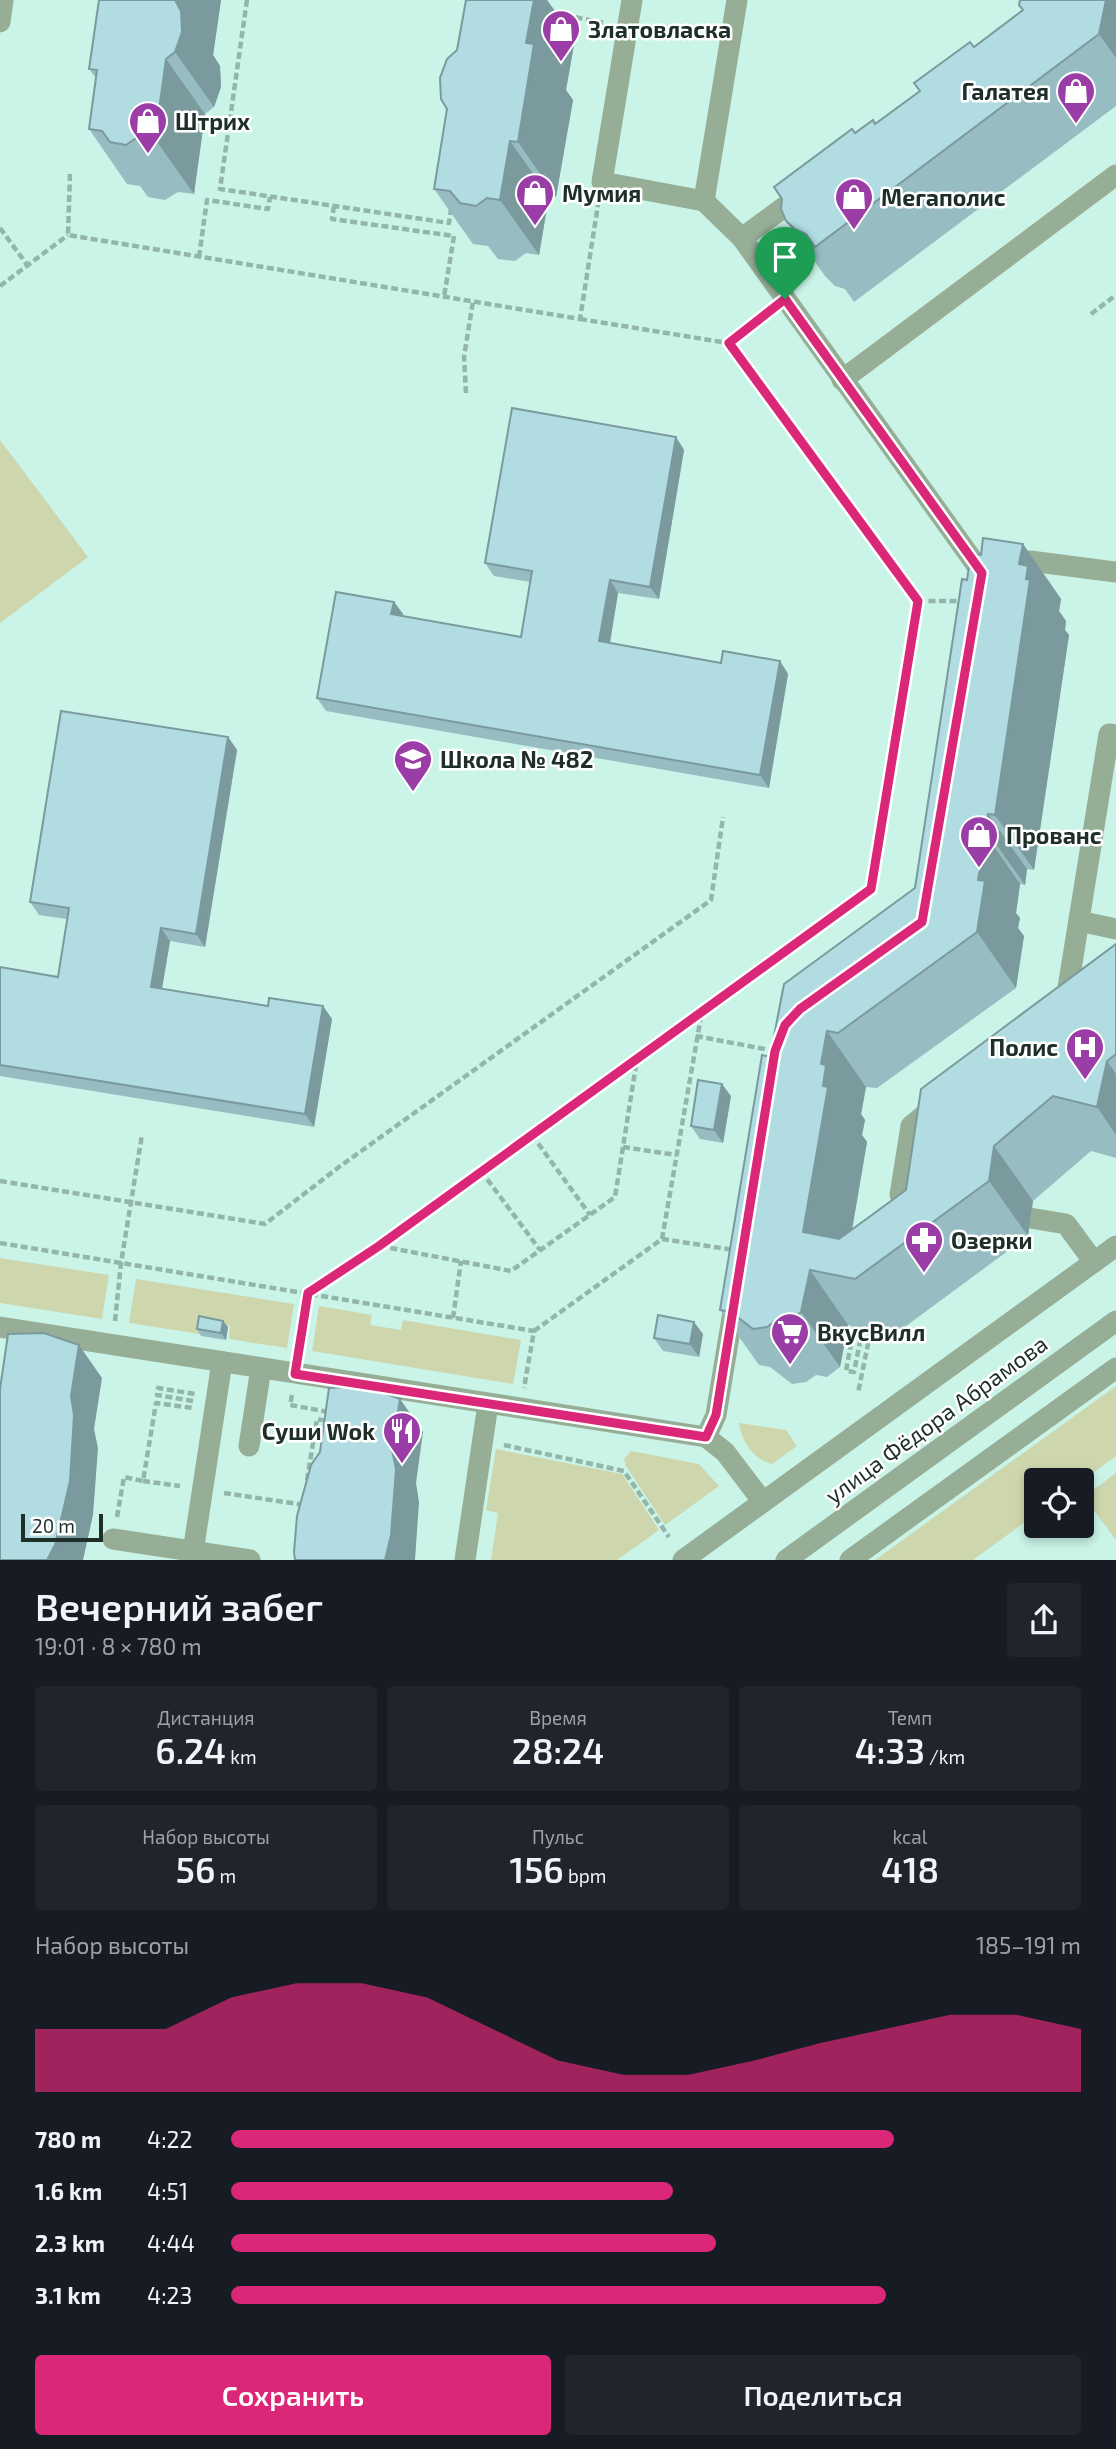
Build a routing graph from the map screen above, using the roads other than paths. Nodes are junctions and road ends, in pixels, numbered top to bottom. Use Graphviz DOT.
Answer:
graph roads {
  1 [pos="3,0"];
  2 [pos="632,0"];
  3 [pos="737,0"];
  4 [pos="0,22"];
  5 [pos="1116,176"];
  6 [pos="820,181"];
  7 [pos="704,201"];
  8 [pos="742,238"];
  9 [pos="842,380"];
  10 [pos="1116,572"];
  11 [pos="982,573"];
  12 [pos="977,601"];
  13 [pos="1116,735"];
  14 [pos="1079,921"];
  15 [pos="1116,929"];
  16 [pos="1046,1012"];
  17 [pos="953,1091"];
  18 [pos="950,1203"];
  19 [pos="1030,1218"];
  20 [pos="1116,1246"];
  21 [pos="743,1251"];
  22 [pos="1094,1262"];
  23 [pos="1116,1321"];
  24 [pos="0,1327"];
  25 [pos="222,1362"];
  26 [pos="261,1368"];
  27 [pos="1116,1368"];
  28 [pos="488,1405"];
  29 [pos="706,1437"];
  30 [pos="249,1446"];
  31 [pos="763,1502"];
  32 [pos="113,1539"];
  33 [pos="192,1552"];
  34 [pos="250,1560"];
  35 [pos="465,1560"];
  36 [pos="683,1560"];
  37 [pos="786,1560"];
  38 [pos="850,1560"];
  1 -- 4 [label="street"];
  2 -- 7 [label="street"];
  3 -- 7 [label="street"];
  5 -- 9 [label="street"];
  6 -- 8 [label="street"];
  7 -- 8 [label="street"];
  8 -- 9 [label="street"];
  9 -- 11 [label="street"];
  10 -- 11 [label="street"];
  11 -- 12 [label="street"];
  13 -- 14 [label="street"];
  14 -- 15 [label="street"];
  14 -- 16 [label="street"];
  17 -- 18 [label="street"];
  19 -- 22 [label="street"];
  20 -- 22 [label="street"];
  21 -- 29 [label="street"];
  22 -- 31 [label="street"];
  23 -- 37 [label="street, улица Фёдора Абрамова"];
  24 -- 25 [label="street"];
  25 -- 26 [label="street"];
  25 -- 33 [label="street"];
  26 -- 28 [label="street"];
  26 -- 30 [label="street"];
  27 -- 38 [label="street"];
  28 -- 29 [label="street"];
  28 -- 35 [label="street"];
  29 -- 31 [label="street"];
  31 -- 36 [label="street"];
  32 -- 33 [label="street"];
  33 -- 34 [label="street"];
}
